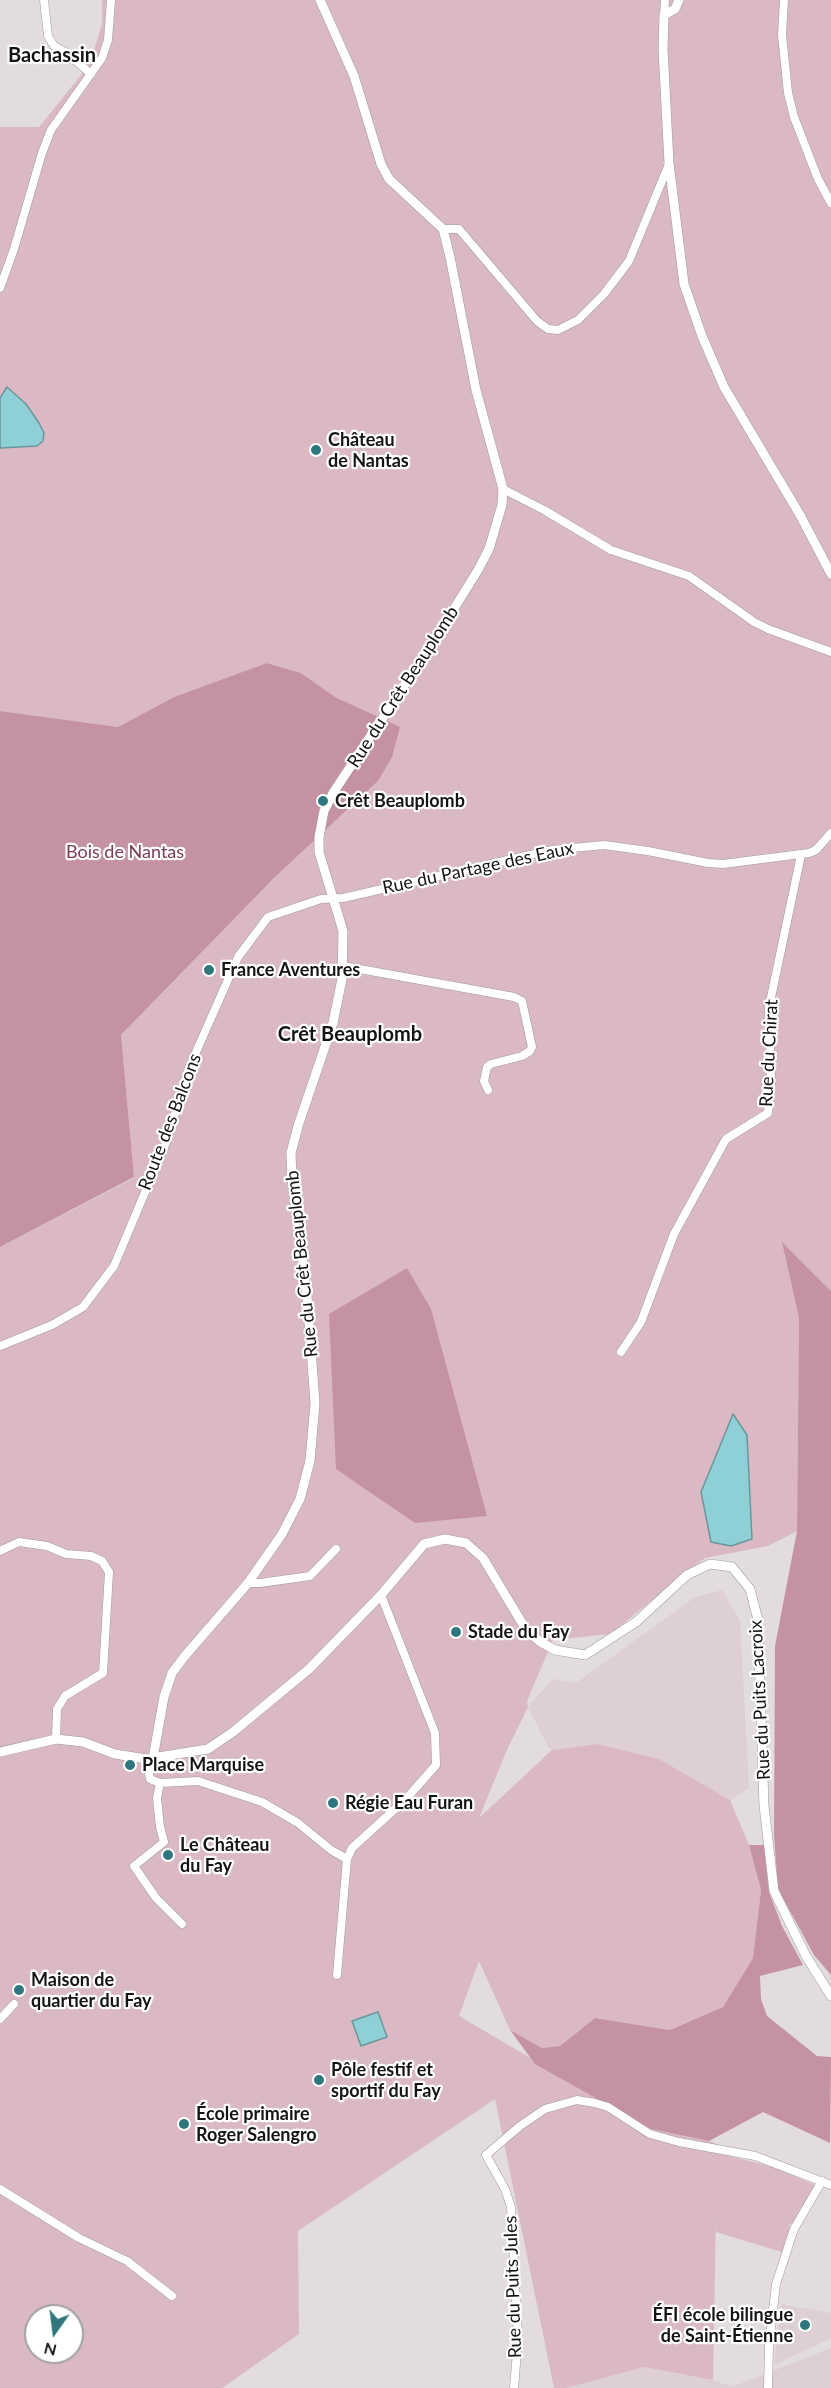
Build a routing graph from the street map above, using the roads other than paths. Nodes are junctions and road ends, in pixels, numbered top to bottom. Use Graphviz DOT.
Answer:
graph roads {
  1 [pos="44,0"];
  2 [pos="111,0"];
  3 [pos="320,0"];
  4 [pos="665,0"];
  5 [pos="679,0"];
  6 [pos="685,0"];
  7 [pos="784,0"];
  8 [pos="664,15"];
  9 [pos="91,74"];
  10 [pos="669,163"];
  11 [pos="831,203"];
  12 [pos="442,229"];
  13 [pos="0,288"];
  14 [pos="503,489"];
  15 [pos="831,574"];
  16 [pos="831,652"];
  17 [pos="831,833"];
  18 [pos="801,855"];
  19 [pos="334,898"];
  20 [pos="343,966"];
  21 [pos="488,1090"];
  22 [pos="0,1346"];
  23 [pos="621,1352"];
  24 [pos="336,1549"];
  25 [pos="0,1551"];
  26 [pos="248,1583"];
  27 [pos="381,1595"];
  28 [pos="56,1739"];
  29 [pos="0,1752"];
  30 [pos="150,1758"];
  31 [pos="160,1783"];
  32 [pos="347,1859"];
  33 [pos="182,1924"];
  34 [pos="337,1975"];
  35 [pos="831,1995"];
  36 [pos="14,2004"];
  37 [pos="0,2019"];
  38 [pos="822,2181"];
  39 [pos="831,2185"];
  40 [pos="0,2189"];
  41 [pos="172,2296"];
  42 [pos="514,2388"];
  43 [pos="768,2388"];
  1 -- 9 [label="street"];
  2 -- 9 [label="street"];
  3 -- 12 [label="street"];
  4 -- 8 [label="street"];
  5 -- 6 [label="street"];
  5 -- 8 [label="street"];
  7 -- 11 [label="street"];
  8 -- 10 [label="street"];
  9 -- 13 [label="street"];
  10 -- 12 [label="street"];
  10 -- 15 [label="street"];
  12 -- 14 [label="street, Rue du Crêt Beauplomb"];
  14 -- 16 [label="street"];
  14 -- 19 [label="street, Rue du Crêt Beauplomb"];
  17 -- 18 [label="street"];
  18 -- 19 [label="street, Rue du Partage des Eaux"];
  18 -- 23 [label="street, Rue du Chirat"];
  19 -- 20 [label="street, Rue du Crêt Beauplomb"];
  19 -- 22 [label="street, Route des Balcons"];
  20 -- 21 [label="street"];
  20 -- 26 [label="street, Rue du Crêt Beauplomb"];
  24 -- 26 [label="street"];
  25 -- 28 [label="street"];
  26 -- 30 [label="street, Rue du Crêt Beauplomb"];
  27 -- 30 [label="street, Rue du Puits Lacroix"];
  27 -- 32 [label="street"];
  27 -- 35 [label="street, Rue du Puits Lacroix"];
  28 -- 29 [label="street"];
  28 -- 30 [label="street, Rue du Puits Lacroix"];
  30 -- 31 [label="street"];
  31 -- 32 [label="street"];
  31 -- 33 [label="street"];
  32 -- 34 [label="street"];
  36 -- 37 [label="street"];
  38 -- 39 [label="street"];
  38 -- 42 [label="street, Rue du Puits Jules"];
  38 -- 43 [label="street"];
  40 -- 41 [label="street"];
}
